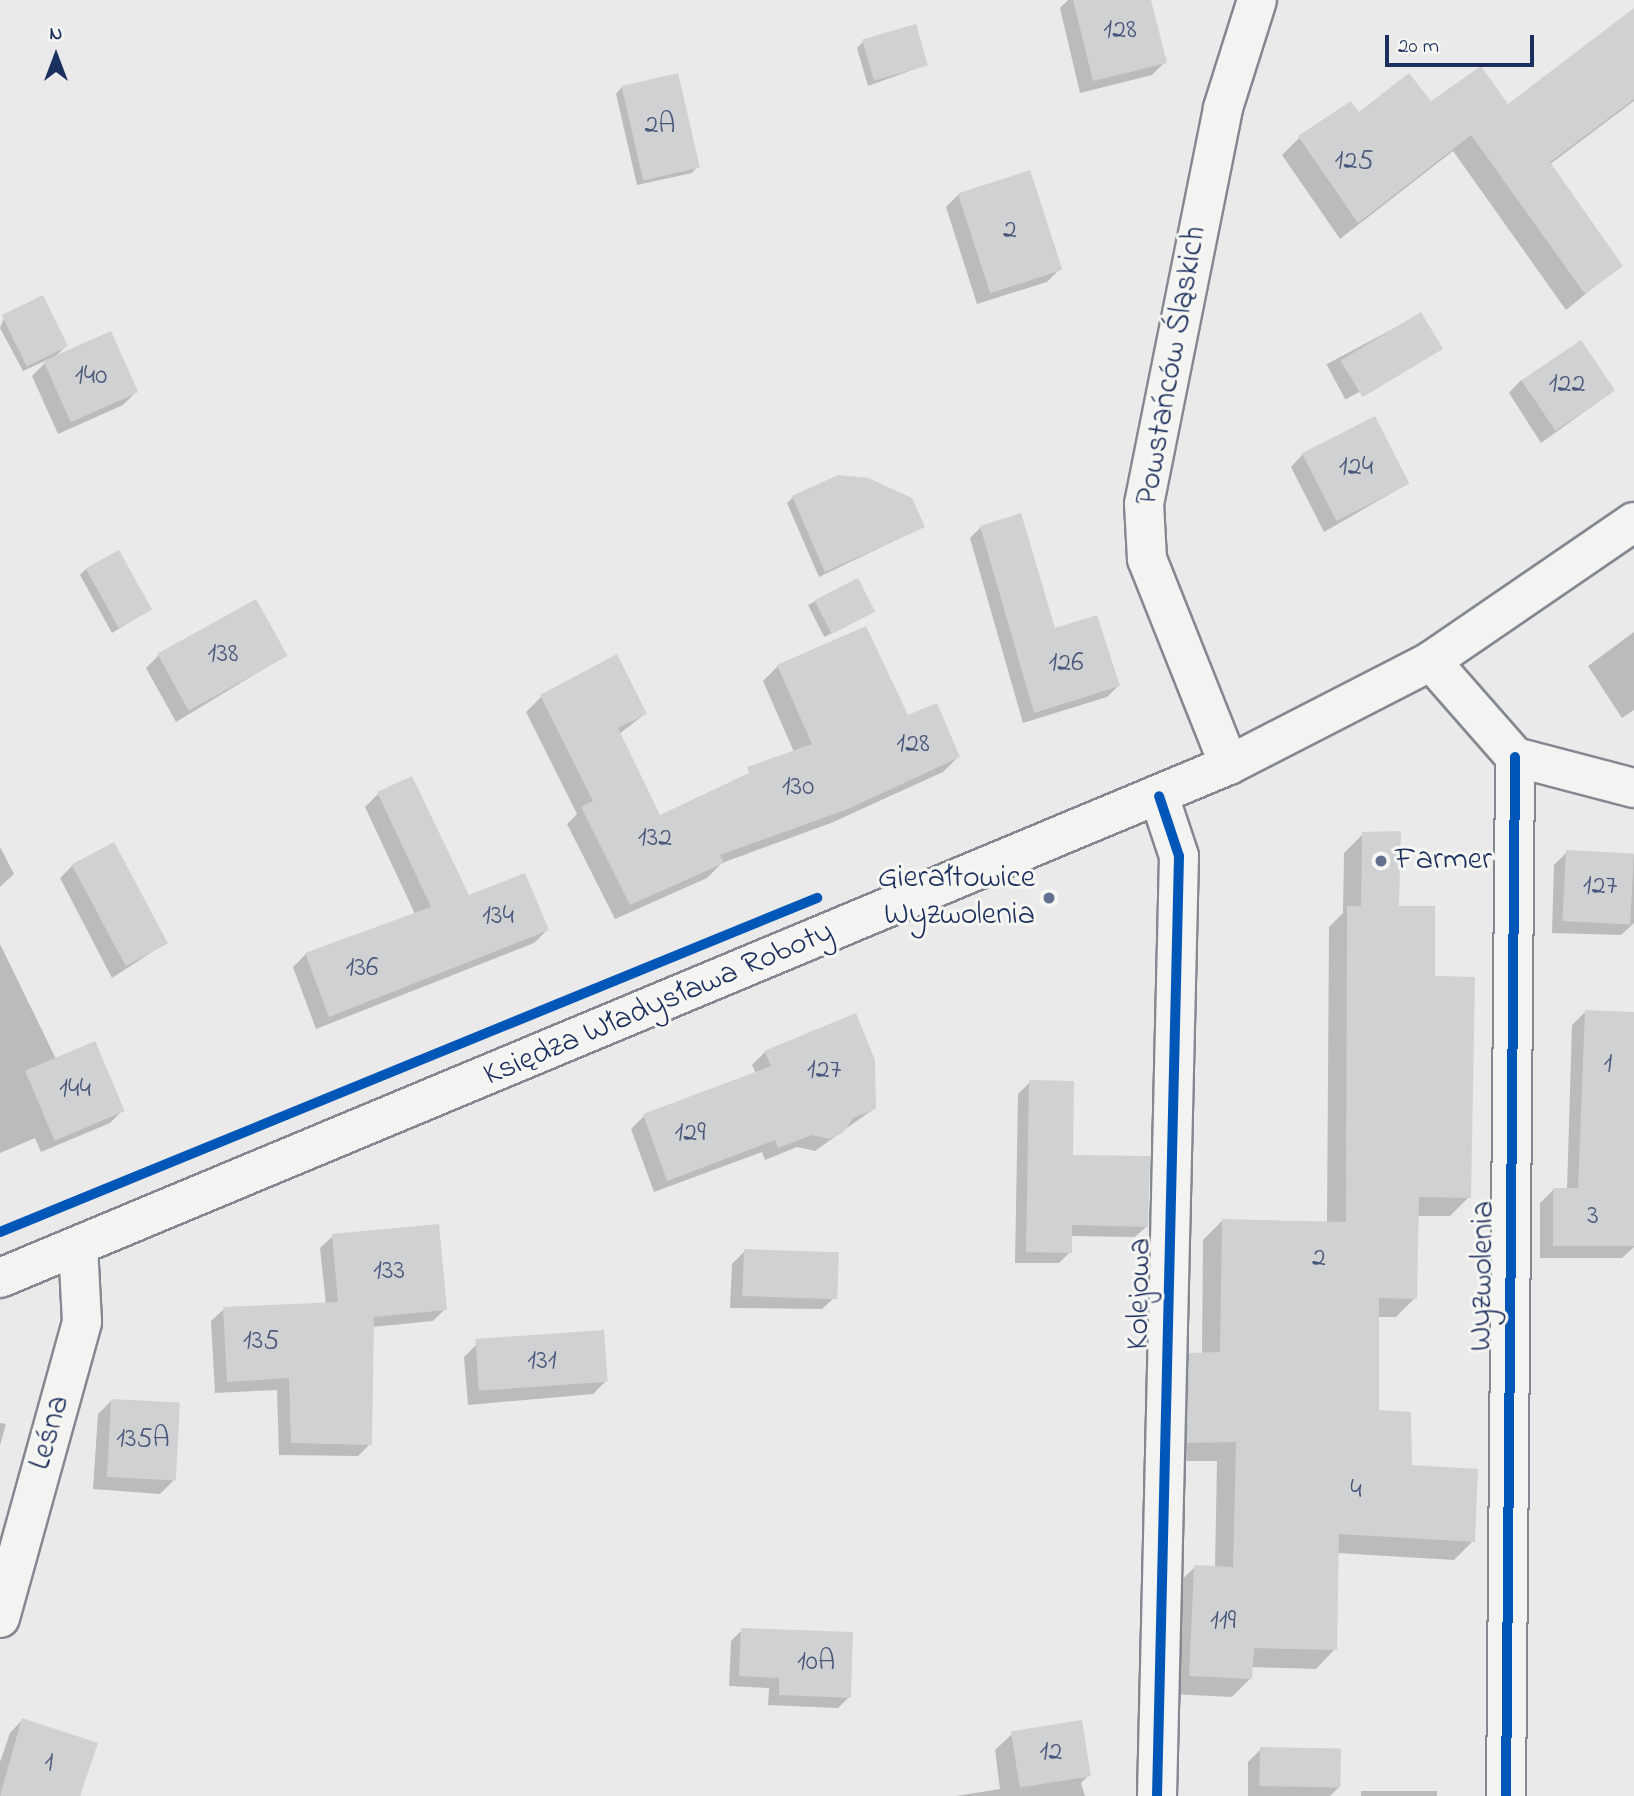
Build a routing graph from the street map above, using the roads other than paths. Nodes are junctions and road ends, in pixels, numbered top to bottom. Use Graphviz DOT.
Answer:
graph roads {
  1 [pos="1257,0"];
  2 [pos="1634,522"];
  3 [pos="1431,660"];
  4 [pos="1515,757"];
  5 [pos="1229,765"];
  6 [pos="1634,788"];
  7 [pos="1160,796"];
  8 [pos="78,1246"];
  9 [pos="0,1278"];
  10 [pos="0,1618"];
  11 [pos="1157,1796"];
  12 [pos="1506,1796"];
  1 -- 5 [label="street, Powstańców Śląskich"];
  2 -- 3 [label="street, Księdza Władysława Roboty"];
  3 -- 4 [label="street"];
  3 -- 5 [label="street, Księdza Władysława Roboty"];
  4 -- 6 [label="street"];
  4 -- 12 [label="street, Wyzwolenia"];
  5 -- 7 [label="street, Księdza Władysława Roboty"];
  7 -- 8 [label="street, Księdza Władysława Roboty"];
  7 -- 11 [label="street, Kolejowa"];
  8 -- 9 [label="street, Księdza Władysława Roboty"];
  8 -- 10 [label="street, Leśna"];
}
